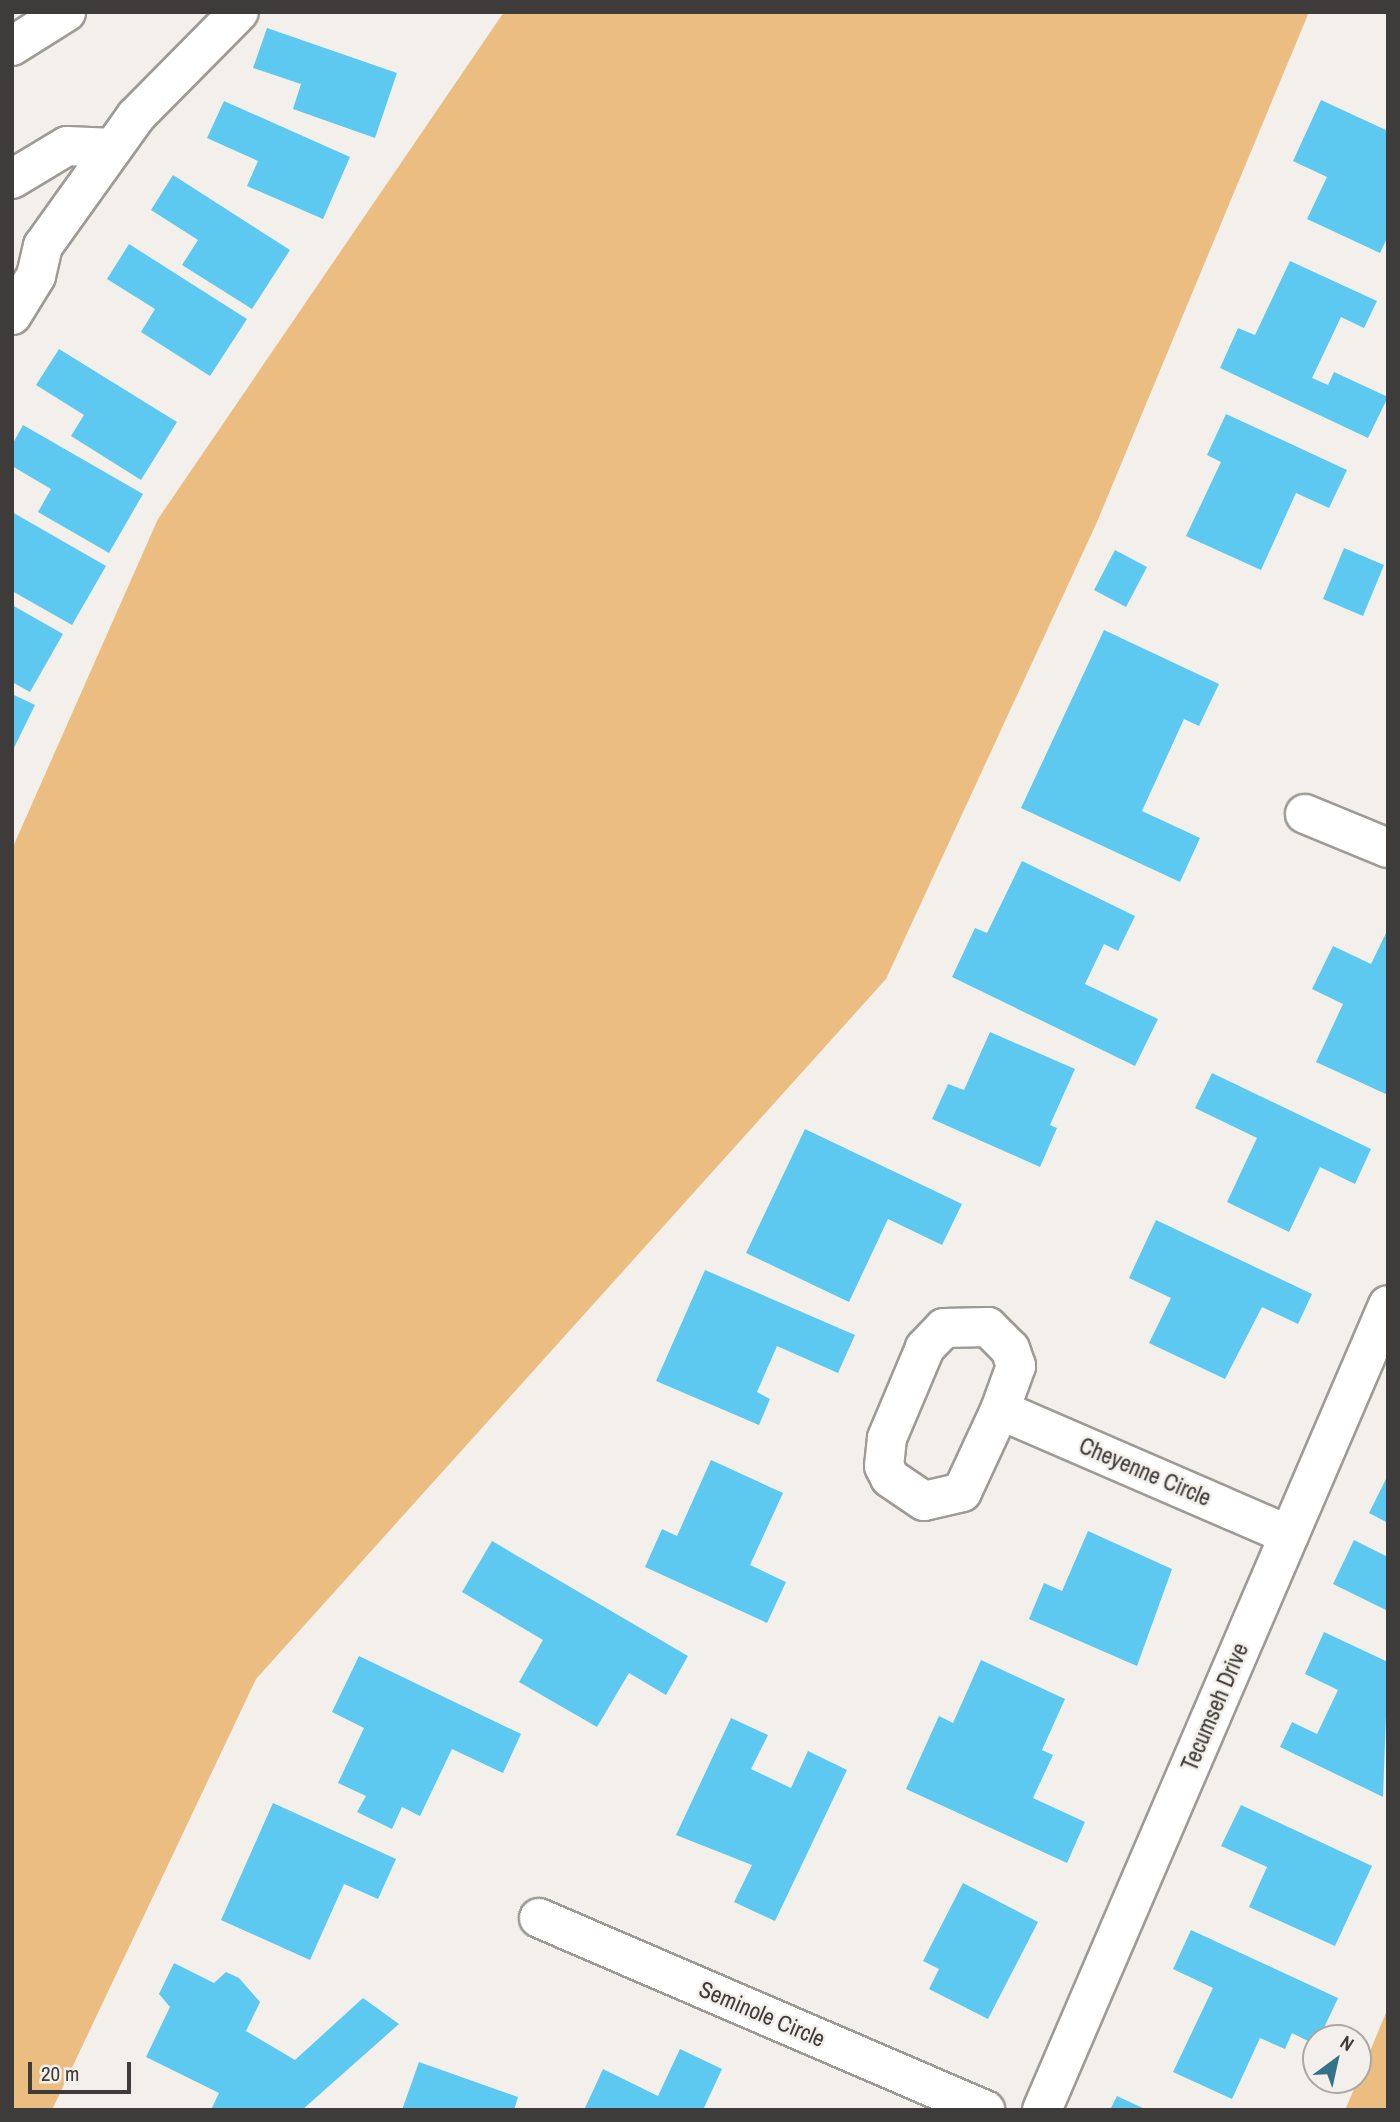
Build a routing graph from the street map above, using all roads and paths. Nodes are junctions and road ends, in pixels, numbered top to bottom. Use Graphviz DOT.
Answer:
graph roads {
  1 [pos="66,12"];
  2 [pos="239,12"];
  3 [pos="12,46"];
  4 [pos="113,148"];
  5 [pos="12,179"];
  6 [pos="14,308"];
  7 [pos="1305,814"];
  8 [pos="1388,848"];
  9 [pos="1388,1305"];
  10 [pos="1000,1410"];
  11 [pos="1289,1535"];
  12 [pos="539,1918"];
  13 [pos="985,2110"];
  14 [pos="1042,2110"];
  1 -- 3 [label="street"];
  2 -- 4 [label="street"];
  4 -- 5 [label="street"];
  4 -- 6 [label="street"];
  7 -- 8 [label="street"];
  9 -- 11 [label="street, Tecumseh Drive"];
  10 -- 11 [label="street, Cheyenne Circle"];
  11 -- 14 [label="street, Tecumseh Drive"];
  12 -- 13 [label="street, Seminole Circle"];
}
